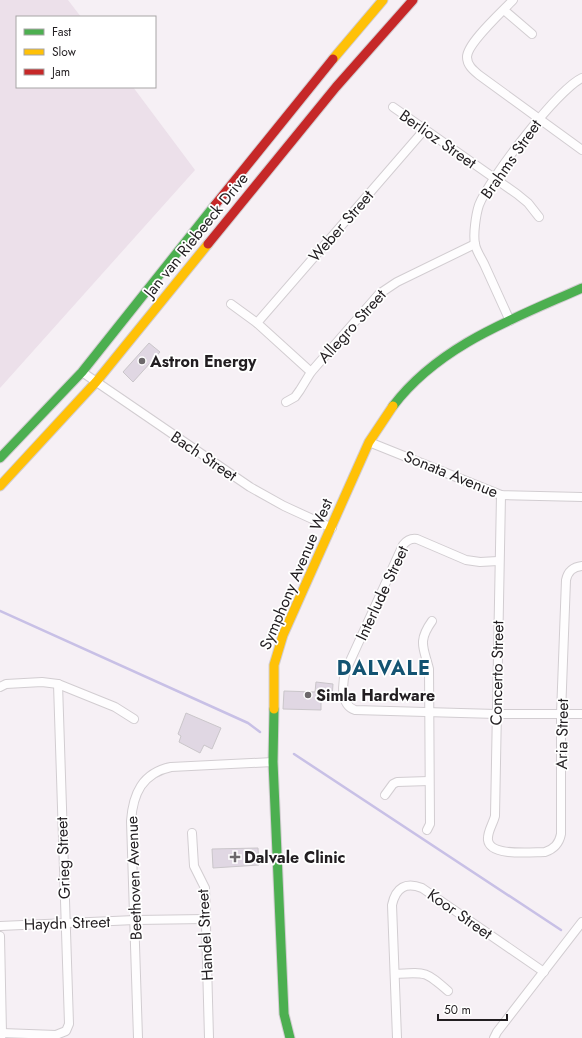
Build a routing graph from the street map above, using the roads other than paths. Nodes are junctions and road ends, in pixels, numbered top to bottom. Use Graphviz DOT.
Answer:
graph roads {
  1 [pos="383,0"];
  2 [pos="413,0"];
  3 [pos="513,0"];
  4 [pos="504,10"];
  5 [pos="532,34"];
  6 [pos="582,78"];
  7 [pos="393,107"];
  8 [pos="539,119"];
  9 [pos="425,129"];
  10 [pos="581,148"];
  11 [pos="495,178"];
  12 [pos="539,217"];
  13 [pos="475,244"];
  14 [pos="582,288"];
  15 [pos="231,304"];
  16 [pos="510,321"];
  17 [pos="257,323"];
  18 [pos="82,372"];
  19 [pos="311,372"];
  20 [pos="96,382"];
  21 [pos="286,402"];
  22 [pos="370,442"];
  23 [pos="0,458"];
  24 [pos="0,486"];
  25 [pos="501,496"];
  26 [pos="582,497"];
  27 [pos="332,528"];
  28 [pos="498,561"];
  29 [pos="582,566"];
  30 [pos="432,621"];
  31 [pos="58,684"];
  32 [pos="0,687"];
  33 [pos="430,713"];
  34 [pos="496,714"];
  35 [pos="561,714"];
  36 [pos="582,714"];
  37 [pos="134,719"];
  38 [pos="273,762"];
  39 [pos="429,781"];
  40 [pos="385,795"];
  41 [pos="427,830"];
  42 [pos="192,833"];
  43 [pos="493,849"];
  44 [pos="206,919"];
  45 [pos="135,920"];
  46 [pos="582,922"];
  47 [pos="65,923"];
  48 [pos="0,926"];
  49 [pos="0,936"];
  50 [pos="544,972"];
  51 [pos="395,974"];
  52 [pos="448,991"];
  53 [pos="2,1036"];
  54 [pos="138,1038"];
  55 [pos="209,1038"];
  56 [pos="290,1038"];
  57 [pos="397,1038"];
  58 [pos="494,1038"];
  1 -- 18 [label="main road, Jan van Riebeeck Drive"];
  2 -- 20 [label="main road, Jan van Riebeeck Drive"];
  3 -- 4 [label="street"];
  4 -- 5 [label="street"];
  4 -- 8 [label="street"];
  6 -- 8 [label="street, Brahms Street"];
  7 -- 9 [label="street, Berlioz Street"];
  8 -- 10 [label="street"];
  8 -- 11 [label="street, Brahms Street"];
  9 -- 11 [label="street, Berlioz Street"];
  9 -- 17 [label="street, Weber Street"];
  11 -- 12 [label="street, Berlioz Street"];
  11 -- 13 [label="street, Brahms Street"];
  13 -- 16 [label="street, Brahms Street"];
  13 -- 19 [label="street, Allegro Street"];
  14 -- 16 [label="main road, Symphony Avenue West"];
  15 -- 17 [label="street"];
  16 -- 22 [label="main road, Symphony Avenue West"];
  17 -- 19 [label="street"];
  18 -- 20 [label="street, Bach Street"];
  18 -- 23 [label="main road, Jan van Riebeeck Drive"];
  19 -- 21 [label="street, Allegro Street"];
  20 -- 24 [label="main road, Jan van Riebeeck Drive"];
  20 -- 27 [label="street, Bach Street"];
  22 -- 25 [label="street, Sonata Avenue"];
  22 -- 27 [label="main road, Symphony Avenue West"];
  25 -- 26 [label="street, Sonata Avenue"];
  25 -- 28 [label="street, Concerto Street"];
  27 -- 38 [label="main road, Symphony Avenue West"];
  28 -- 33 [label="street, Interlude Street"];
  28 -- 34 [label="street, Concerto Street"];
  29 -- 35 [label="street, Aria Street"];
  30 -- 33 [label="street"];
  31 -- 32 [label="street"];
  31 -- 37 [label="street"];
  31 -- 47 [label="street, Grieg Street"];
  33 -- 34 [label="street"];
  33 -- 39 [label="street"];
  34 -- 35 [label="street"];
  34 -- 43 [label="street, Concerto Street"];
  35 -- 36 [label="street"];
  35 -- 43 [label="street, Aria Street"];
  38 -- 45 [label="street, Beethoven Avenue"];
  38 -- 56 [label="main road, Symphony Avenue West"];
  39 -- 40 [label="street"];
  39 -- 41 [label="street"];
  42 -- 44 [label="street, Handel Street"];
  44 -- 45 [label="street, Haydn Street"];
  44 -- 55 [label="street, Handel Street"];
  45 -- 47 [label="street, Haydn Street"];
  45 -- 54 [label="street, Beethoven Avenue"];
  46 -- 50 [label="street"];
  47 -- 48 [label="street, Haydn Street"];
  47 -- 53 [label="street, Grieg Street"];
  49 -- 53 [label="street"];
  50 -- 51 [label="street, Koor Street"];
  50 -- 58 [label="street"];
  51 -- 52 [label="street"];
  51 -- 57 [label="street, Koor Street"];
}
